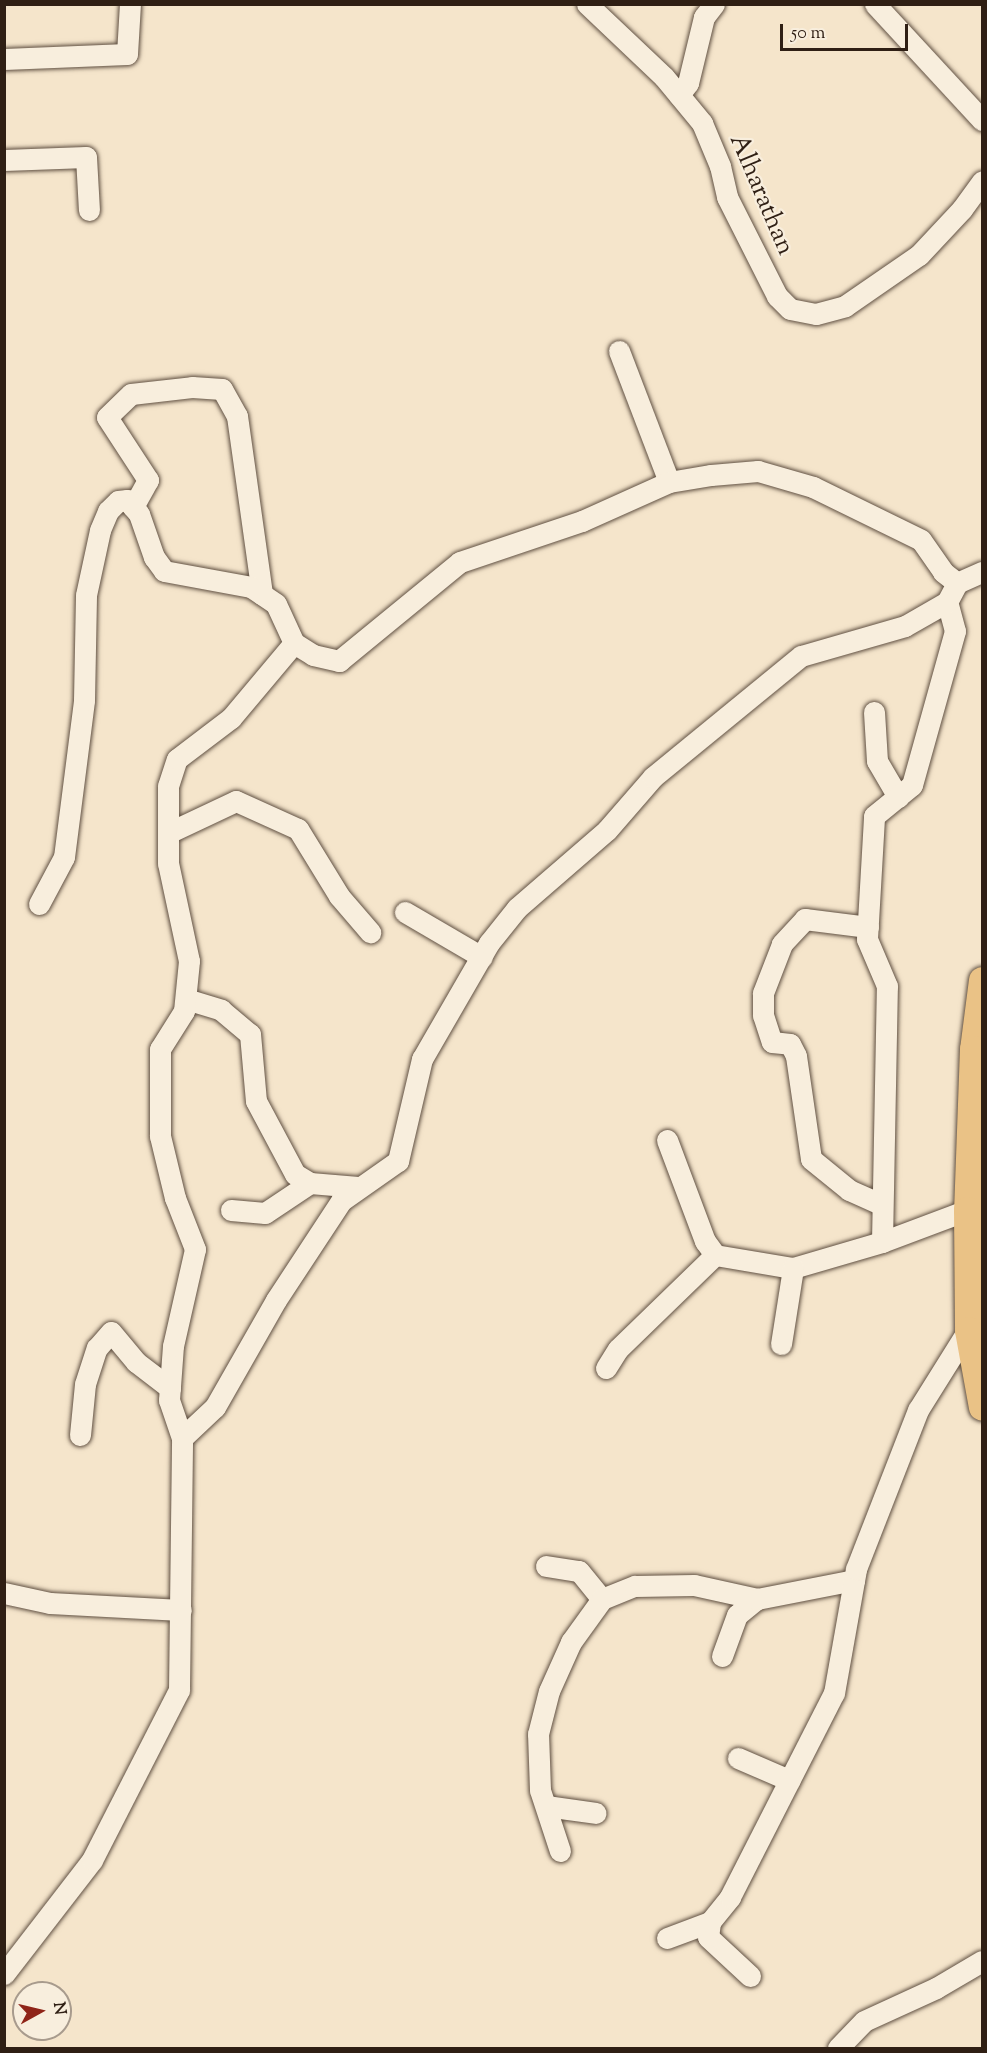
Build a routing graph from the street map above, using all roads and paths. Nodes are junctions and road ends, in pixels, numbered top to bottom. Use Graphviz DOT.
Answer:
graph roads {
  1 [pos="130,4"];
  2 [pos="587,4"];
  3 [pos="714,4"];
  4 [pos="875,4"];
  5 [pos="4,59"];
  6 [pos="679,95"];
  7 [pos="982,120"];
  8 [pos="4,160"];
  9 [pos="982,181"];
  10 [pos="89,210"];
  11 [pos="619,351"];
  12 [pos="669,482"];
  13 [pos="133,507"];
  14 [pos="982,572"];
  15 [pos="957,583"];
  16 [pos="262,594"];
  17 [pos="946,602"];
  18 [pos="294,643"];
  19 [pos="874,712"];
  20 [pos="898,797"];
  21 [pos="168,833"];
  22 [pos="39,904"];
  23 [pos="405,912"];
  24 [pos="868,927"];
  25 [pos="370,932"];
  26 [pos="482,957"];
  27 [pos="982,980"];
  28 [pos="186,999"];
  29 [pos="979,1024"];
  30 [pos="668,1140"];
  31 [pos="310,1183"];
  32 [pos="358,1187"];
  33 [pos="882,1205"];
  34 [pos="231,1210"];
  35 [pos="966,1210"];
  36 [pos="882,1242"];
  37 [pos="715,1254"];
  38 [pos="793,1268"];
  39 [pos="975,1325"];
  40 [pos="781,1344"];
  41 [pos="606,1368"];
  42 [pos="170,1388"];
  43 [pos="982,1407"];
  44 [pos="80,1435"];
  45 [pos="182,1438"];
  46 [pos="546,1566"];
  47 [pos="854,1580"];
  48 [pos="4,1593"];
  49 [pos="602,1599"];
  50 [pos="757,1599"];
  51 [pos="182,1610"];
  52 [pos="722,1656"];
  53 [pos="738,1758"];
  54 [pos="789,1780"];
  55 [pos="546,1806"];
  56 [pos="596,1813"];
  57 [pos="560,1851"];
  58 [pos="710,1922"];
  59 [pos="667,1938"];
  60 [pos="982,1961"];
  61 [pos="4,1974"];
  62 [pos="750,1976"];
  63 [pos="838,2049"];
  1 -- 5 [label="street"];
  2 -- 6 [label="street, Alharathan"];
  3 -- 6 [label="street"];
  4 -- 7 [label="street"];
  6 -- 9 [label="street, Alharathan"];
  8 -- 10 [label="street"];
  11 -- 12 [label="street"];
  12 -- 15 [label="street"];
  12 -- 18 [label="street"];
  13 -- 16 [label="street"];
  13 -- 16 [label="street"];
  13 -- 22 [label="street"];
  14 -- 15 [label="street"];
  15 -- 17 [label="street"];
  16 -- 18 [label="street"];
  17 -- 20 [label="street"];
  17 -- 26 [label="street"];
  18 -- 21 [label="street"];
  19 -- 20 [label="street"];
  20 -- 24 [label="street"];
  21 -- 25 [label="street"];
  21 -- 28 [label="street"];
  23 -- 26 [label="street"];
  24 -- 33 [label="street"];
  24 -- 33 [label="street"];
  26 -- 32 [label="street"];
  27 -- 29 [label="main road"];
  28 -- 31 [label="street"];
  28 -- 42 [label="street"];
  29 -- 35 [label="main road"];
  30 -- 37 [label="street"];
  31 -- 32 [label="street"];
  31 -- 34 [label="street"];
  32 -- 45 [label="street"];
  33 -- 36 [label="street"];
  35 -- 36 [label="street"];
  35 -- 39 [label="main road"];
  36 -- 38 [label="street"];
  37 -- 38 [label="street"];
  37 -- 41 [label="street"];
  38 -- 40 [label="street"];
  39 -- 43 [label="main road"];
  39 -- 47 [label="street"];
  42 -- 44 [label="street"];
  42 -- 45 [label="street"];
  45 -- 51 [label="street"];
  46 -- 49 [label="street"];
  47 -- 50 [label="street"];
  47 -- 54 [label="street"];
  48 -- 51 [label="street"];
  49 -- 50 [label="street"];
  49 -- 55 [label="street"];
  50 -- 52 [label="street"];
  51 -- 61 [label="street"];
  53 -- 54 [label="street"];
  54 -- 58 [label="street"];
  55 -- 56 [label="street"];
  55 -- 57 [label="street"];
  58 -- 59 [label="street"];
  58 -- 62 [label="street"];
  60 -- 63 [label="street"];
}
